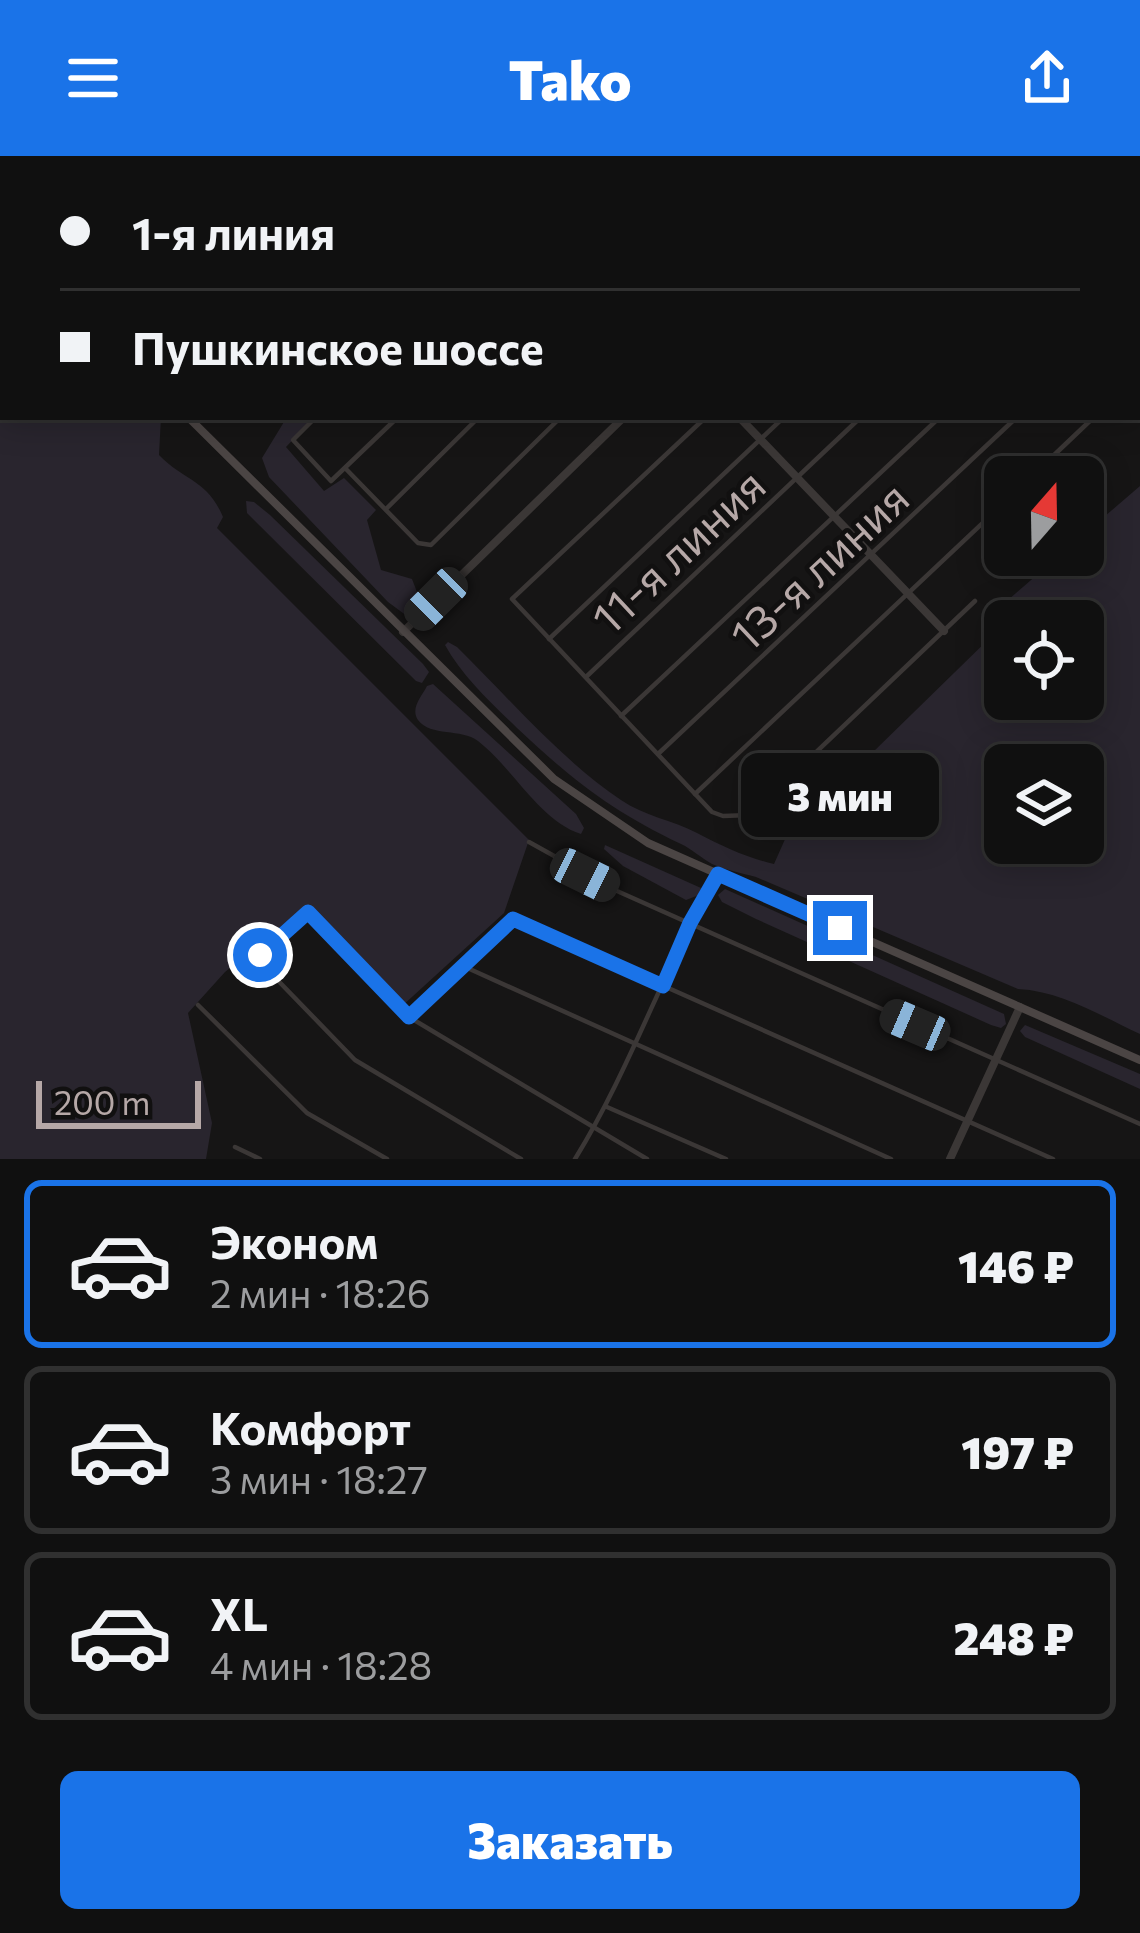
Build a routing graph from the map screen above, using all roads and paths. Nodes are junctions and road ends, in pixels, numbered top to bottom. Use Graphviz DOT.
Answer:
graph roads {
  1 [pos="191,420"];
  2 [pos="313,420"];
  3 [pos="395,420"];
  4 [pos="476,420"];
  5 [pos="558,420"];
  6 [pos="621,420"];
  7 [pos="703,420"];
  8 [pos="742,420"];
  9 [pos="781,420"];
  10 [pos="858,420"];
  11 [pos="937,420"];
  12 [pos="1013,420"];
  13 [pos="1091,420"];
  14 [pos="761,439"];
  15 [pos="1053,456"];
  16 [pos="346,470"];
  17 [pos="798,476"];
  18 [pos="386,509"];
  19 [pos="835,516"];
  20 [pos="984,522"];
  21 [pos="873,554"];
  22 [pos="908,593"];
  23 [pos="975,601"];
  24 [pos="944,631"];
  25 [pos="403,632"];
  26 [pos="549,639"];
  27 [pos="586,677"];
  28 [pos="618,714"];
  29 [pos="658,754"];
  30 [pos="695,794"];
  31 [pos="529,842"];
  32 [pos="718,874"];
  33 [pos="690,923"];
  34 [pos="464,966"];
  35 [pos="663,986"];
  36 [pos="198,1005"];
  37 [pos="1020,1007"];
  38 [pos="409,1017"];
  39 [pos="637,1047"];
  40 [pos="994,1058"];
  41 [pos="1140,1060"];
  42 [pos="607,1107"];
  43 [pos="968,1120"];
  44 [pos="1140,1124"];
  45 [pos="595,1127"];
  46 [pos="235,1147"];
  47 [pos="260,1159"];
  48 [pos="387,1159"];
  49 [pos="521,1159"];
  50 [pos="575,1159"];
  51 [pos="647,1159"];
  52 [pos="726,1159"];
  53 [pos="891,1159"];
  54 [pos="950,1159"];
  55 [pos="1053,1159"];
  1 -- 25 [label="main road"];
  2 -- 16 [label="street"];
  3 -- 16 [label="street"];
  4 -- 18 [label="street"];
  5 -- 18 [label="street"];
  6 -- 25 [label="street"];
  7 -- 26 [label="street"];
  8 -- 14 [label="street"];
  9 -- 14 [label="street"];
  10 -- 17 [label="street, 11-я линия"];
  11 -- 19 [label="street"];
  12 -- 21 [label="street, 13-я линия"];
  13 -- 15 [label="street"];
  14 -- 17 [label="street"];
  14 -- 26 [label="street"];
  16 -- 18 [label="street"];
  17 -- 19 [label="street"];
  17 -- 27 [label="street, 11-я линия"];
  19 -- 21 [label="street"];
  19 -- 28 [label="street"];
  20 -- 22 [label="street"];
  21 -- 22 [label="street"];
  21 -- 29 [label="street, 13-я линия"];
  22 -- 24 [label="street"];
  22 -- 30 [label="street"];
  23 -- 24 [label="street"];
  24 -- 30 [label="street"];
  25 -- 32 [label="main road"];
  26 -- 27 [label="street"];
  27 -- 28 [label="street"];
  28 -- 29 [label="street"];
  29 -- 30 [label="street"];
  31 -- 33 [label="street"];
  32 -- 33 [label="street"];
  32 -- 37 [label="main road"];
  33 -- 35 [label="street"];
  33 -- 40 [label="street"];
  34 -- 35 [label="street"];
  34 -- 38 [label="street"];
  34 -- 39 [label="street"];
  35 -- 39 [label="street"];
  35 -- 43 [label="street"];
  36 -- 48 [label="street"];
  37 -- 40 [label="street"];
  37 -- 41 [label="main road"];
  38 -- 45 [label="street"];
  38 -- 49 [label="street"];
  39 -- 42 [label="street"];
  39 -- 53 [label="street"];
  40 -- 43 [label="street"];
  40 -- 44 [label="street"];
  42 -- 45 [label="street"];
  42 -- 52 [label="street"];
  43 -- 54 [label="street"];
  43 -- 55 [label="street"];
  45 -- 50 [label="street"];
  45 -- 51 [label="street"];
  46 -- 47 [label="street"];
}
